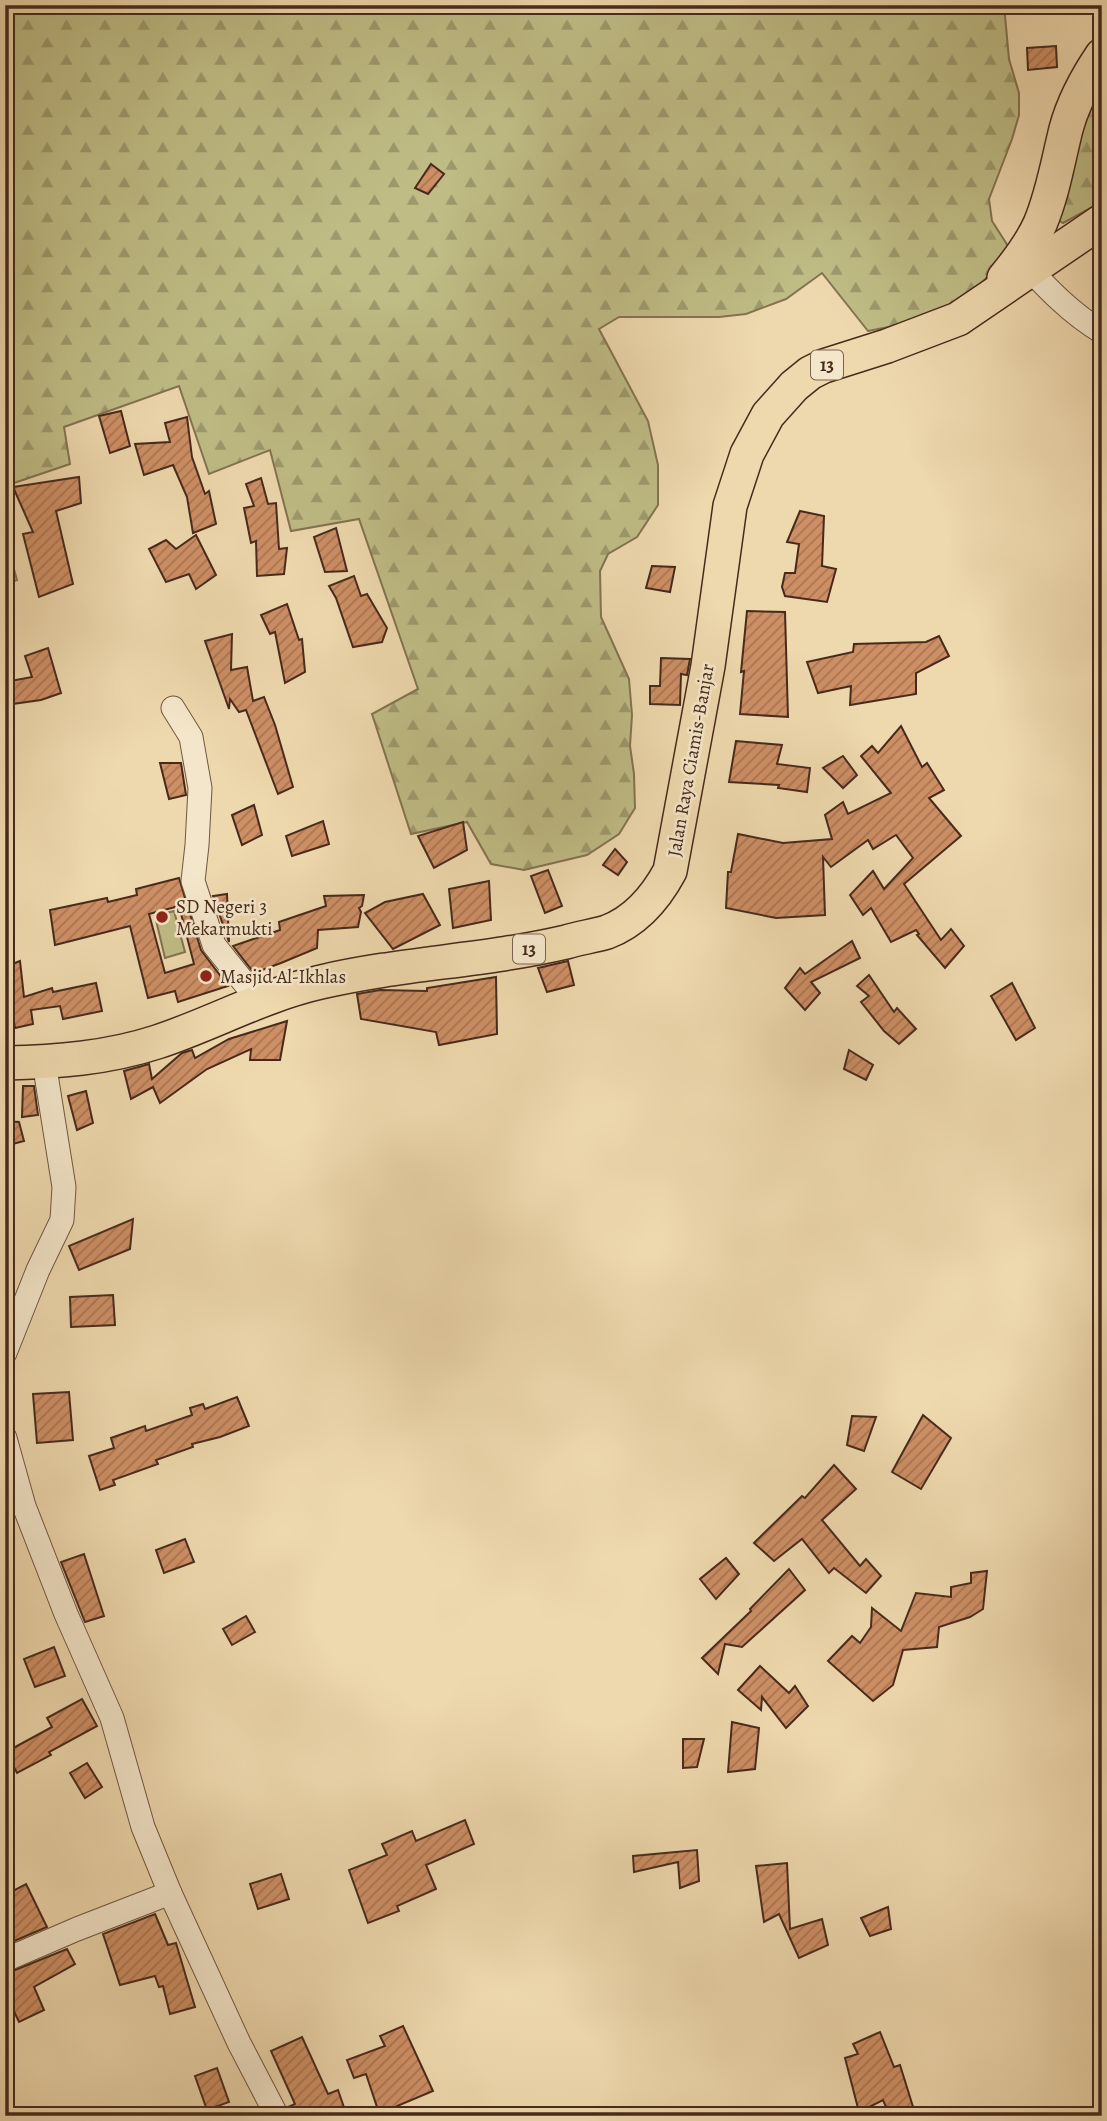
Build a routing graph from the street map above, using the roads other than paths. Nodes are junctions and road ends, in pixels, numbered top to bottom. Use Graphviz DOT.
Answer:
graph roads {
  1 [pos="1102,55"];
  2 [pos="1102,221"];
  3 [pos="1025,264"];
  4 [pos="1102,332"];
  5 [pos="173,708"];
  6 [pos="259,1001"];
  7 [pos="44,1062"];
  8 [pos="5,1063"];
  9 [pos="5,1353"];
  10 [pos="5,1438"];
  11 [pos="170,1893"];
  12 [pos="5,1960"];
  13 [pos="277,2116"];
  1 -- 3 [label="highway, Jalan Raya Ciamis-Banjar / 13"];
  2 -- 3 [label="highway, Jalan Raya Ciamis-Banjar / 13"];
  3 -- 4 [label="street"];
  3 -- 6 [label="highway, Jalan Raya Ciamis-Banjar / 13"];
  5 -- 6 [label="street"];
  6 -- 7 [label="highway, Jalan Raya Ciamis-Banjar / 13"];
  7 -- 8 [label="highway, Jalan Raya Ciamis-Banjar / 13"];
  7 -- 9 [label="street"];
  10 -- 11 [label="street"];
  11 -- 12 [label="street"];
  11 -- 13 [label="street"];
}
